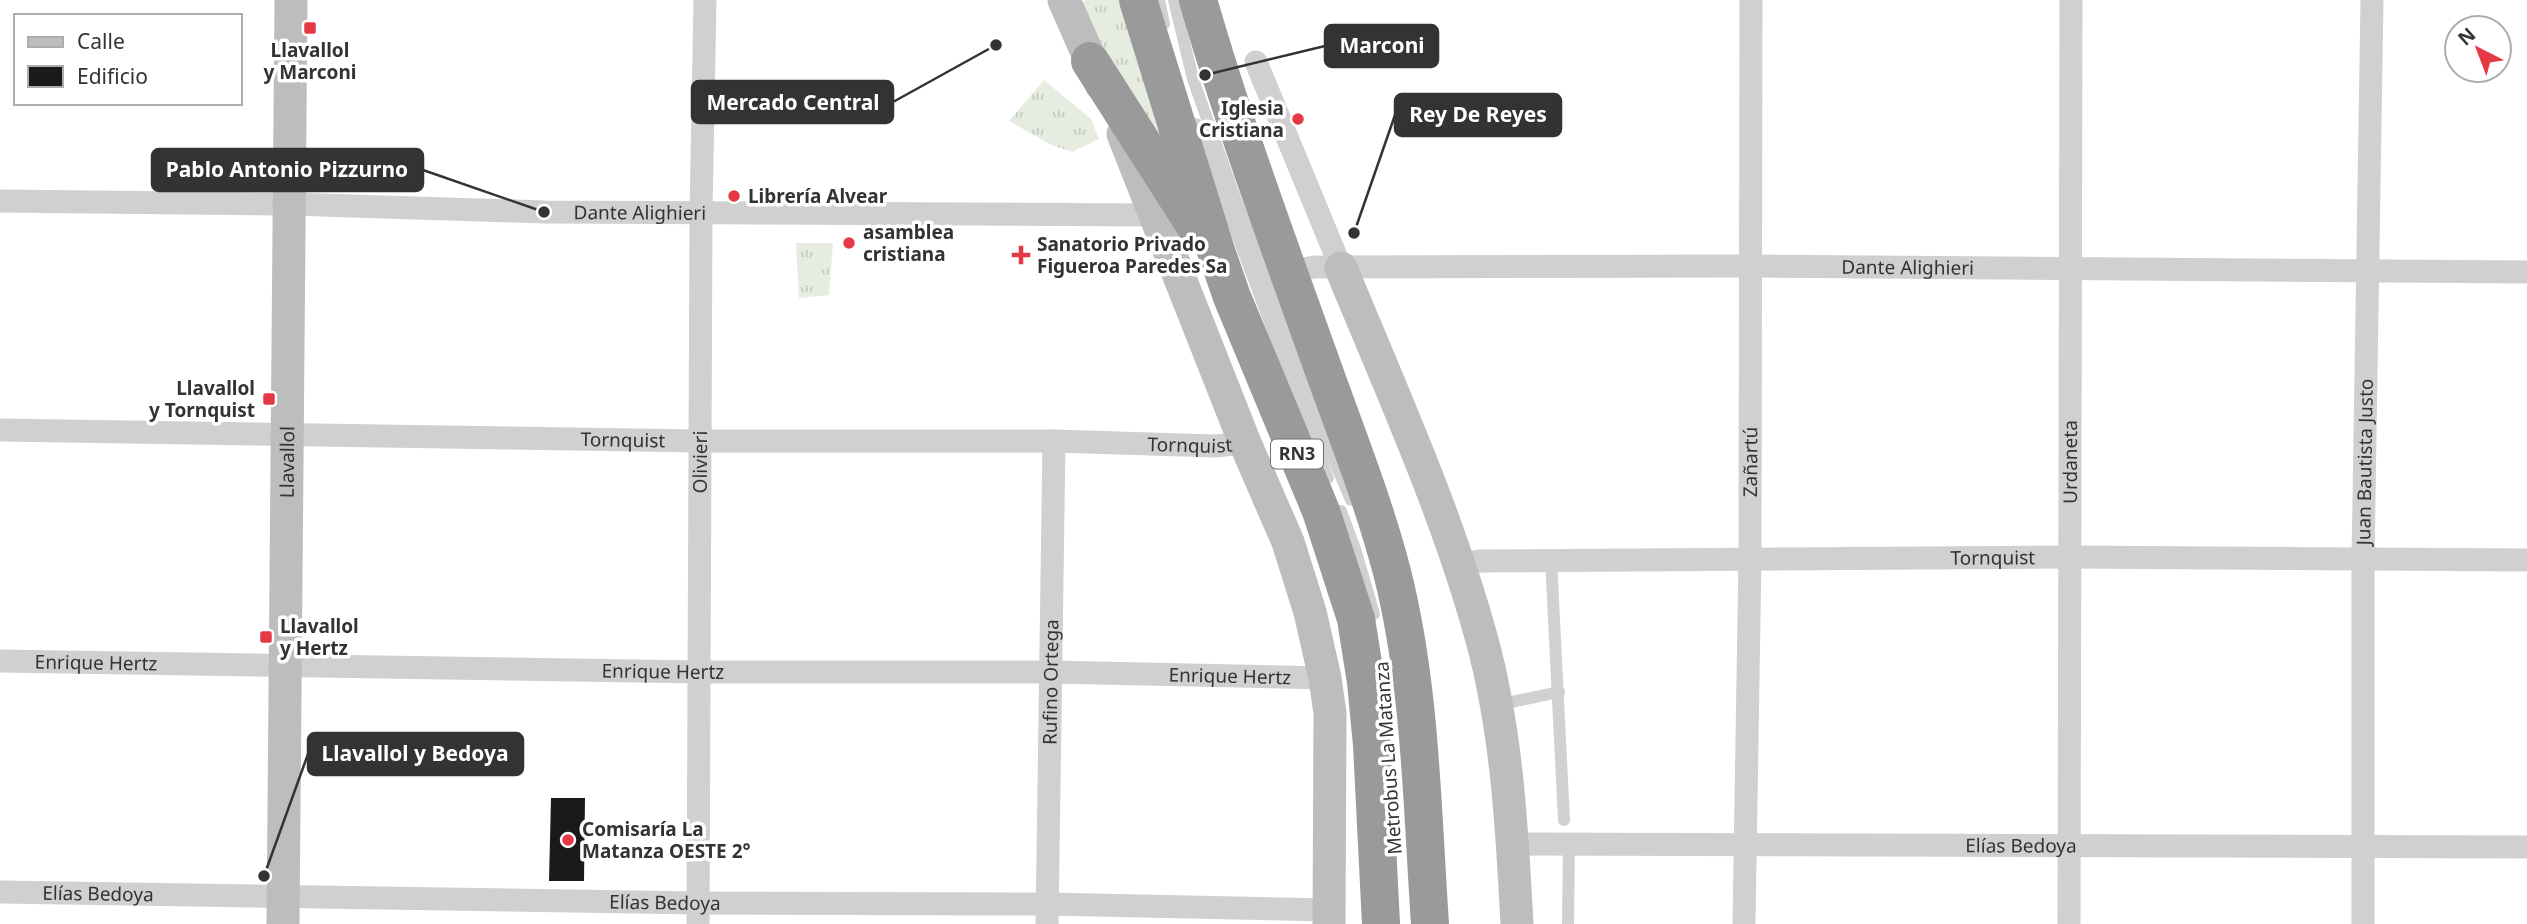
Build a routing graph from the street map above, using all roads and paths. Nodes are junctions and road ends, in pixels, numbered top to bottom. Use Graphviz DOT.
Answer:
graph roads {
  1 [pos="291,0"];
  2 [pos="705,0"];
  3 [pos="1064,0"];
  4 [pos="1138,0"];
  5 [pos="1159,0"];
  6 [pos="1174,0"];
  7 [pos="1198,0"];
  8 [pos="1751,0"];
  9 [pos="2071,0"];
  10 [pos="2372,0"];
  11 [pos="1166,30"];
  12 [pos="1174,57"];
  13 [pos="1090,61"];
  14 [pos="1256,62"];
  15 [pos="0,201"];
  16 [pos="290,204"];
  17 [pos="701,213"];
  18 [pos="1155,215"];
  19 [pos="1749,266"];
  20 [pos="1341,268"];
  21 [pos="2071,268"];
  22 [pos="1290,271"];
  23 [pos="2367,272"];
  24 [pos="2527,272"];
  25 [pos="1232,297"];
  26 [pos="0,430"];
  27 [pos="287,434"];
  28 [pos="701,441"];
  29 [pos="1054,442"];
  30 [pos="1245,443"];
  31 [pos="1750,557"];
  32 [pos="2071,557"];
  33 [pos="1551,559"];
  34 [pos="2527,559"];
  35 [pos="2363,560"];
  36 [pos="1459,564"];
  37 [pos="1386,617"];
  38 [pos="1377,633"];
  39 [pos="0,661"];
  40 [pos="284,666"];
  41 [pos="700,672"];
  42 [pos="1051,672"];
  43 [pos="1325,678"];
  44 [pos="1559,692"];
  45 [pos="1497,705"];
  46 [pos="1564,820"];
  47 [pos="1513,844"];
  48 [pos="1569,844"];
  49 [pos="1744,846"];
  50 [pos="2363,846"];
  51 [pos="2070,848"];
  52 [pos="2527,848"];
  53 [pos="0,892"];
  54 [pos="283,910"];
  55 [pos="698,913"];
  56 [pos="1047,914"];
  57 [pos="1329,917"];
  58 [pos="1381,924"];
  59 [pos="1430,924"];
  60 [pos="1517,924"];
  61 [pos="1568,924"];
  62 [pos="1744,924"];
  63 [pos="2069,924"];
  64 [pos="2363,924"];
  1 -- 16 [label="street, Llavallol"];
  2 -- 17 [label="street, Olivieri"];
  3 -- 13 [label="street"];
  4 -- 25 [label="highway, RN3"];
  5 -- 11 [label="lane"];
  6 -- 37 [label="lane"];
  7 -- 22 [label="highway, RN3"];
  8 -- 19 [label="street, Zañartú"];
  9 -- 21 [label="street, Urdaneta"];
  10 -- 23 [label="street, Juan Bautista Justo"];
  12 -- 38 [label="lane, Metrobus La Matanza"];
  13 -- 18 [label="street"];
  13 -- 25 [label="highway"];
  14 -- 20 [label="street"];
  15 -- 16 [label="street, Dante Alighieri"];
  16 -- 17 [label="street, Dante Alighieri"];
  16 -- 27 [label="street, Llavallol"];
  17 -- 18 [label="street, Dante Alighieri"];
  17 -- 28 [label="street, Olivieri"];
  18 -- 30 [label="street"];
  19 -- 20 [label="street, Dante Alighieri"];
  19 -- 21 [label="street, Dante Alighieri"];
  19 -- 31 [label="street, Zañartú"];
  20 -- 22 [label="street, Dante Alighieri"];
  20 -- 36 [label="street"];
  21 -- 23 [label="street, Dante Alighieri"];
  21 -- 32 [label="street, Urdaneta"];
  22 -- 59 [label="highway, RN3"];
  23 -- 24 [label="street, Dante Alighieri"];
  23 -- 35 [label="street, Juan Bautista Justo"];
  25 -- 58 [label="highway, RN3"];
  26 -- 27 [label="street, Tornquist"];
  27 -- 28 [label="street, Tornquist"];
  27 -- 40 [label="street, Llavallol"];
  28 -- 29 [label="street, Tornquist"];
  28 -- 41 [label="street, Olivieri"];
  29 -- 30 [label="street, Tornquist"];
  29 -- 42 [label="street, Rufino Ortega"];
  30 -- 43 [label="street"];
  31 -- 32 [label="street, Tornquist"];
  31 -- 33 [label="street, Tornquist"];
  31 -- 49 [label="street, Zañartú"];
  32 -- 35 [label="street, Tornquist"];
  32 -- 51 [label="street, Urdaneta"];
  33 -- 36 [label="street, Tornquist"];
  33 -- 44 [label="lane"];
  34 -- 35 [label="street, Tornquist"];
  35 -- 50 [label="street, Juan Bautista Justo"];
  36 -- 45 [label="street"];
  39 -- 40 [label="street, Enrique Hertz"];
  40 -- 41 [label="street, Enrique Hertz"];
  40 -- 54 [label="street, Llavallol"];
  41 -- 42 [label="street, Enrique Hertz"];
  41 -- 55 [label="street, Olivieri"];
  42 -- 43 [label="street, Enrique Hertz"];
  42 -- 56 [label="street, Rufino Ortega"];
  43 -- 57 [label="street"];
  44 -- 45 [label="lane"];
  44 -- 46 [label="lane"];
  45 -- 47 [label="street"];
  47 -- 48 [label="street, Elías Bedoya"];
  47 -- 60 [label="street"];
  48 -- 49 [label="street, Elías Bedoya"];
  48 -- 61 [label="lane"];
  49 -- 51 [label="street, Elías Bedoya"];
  49 -- 62 [label="street, Zañartú"];
  50 -- 51 [label="street, Elías Bedoya"];
  50 -- 52 [label="street, Elías Bedoya"];
  50 -- 64 [label="street, Juan Bautista Justo"];
  51 -- 63 [label="street, Urdaneta"];
  53 -- 54 [label="street, Elías Bedoya"];
  54 -- 55 [label="street, Elías Bedoya"];
  55 -- 56 [label="street, Elías Bedoya"];
  56 -- 57 [label="street, Elías Bedoya"];
}
